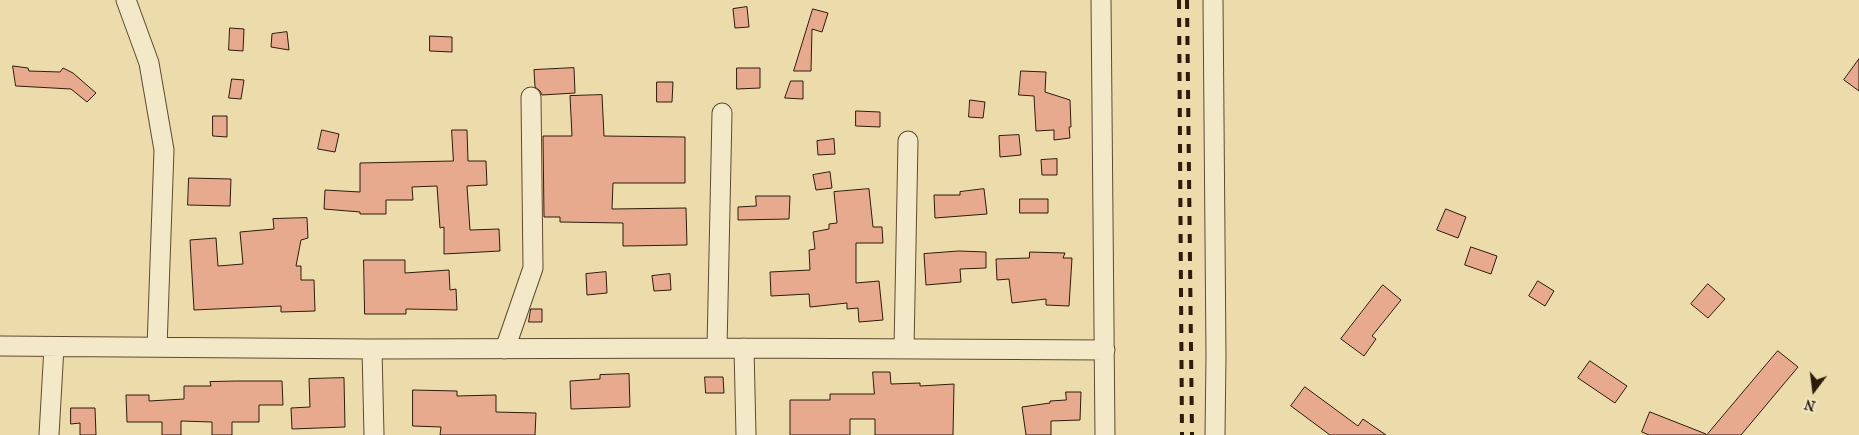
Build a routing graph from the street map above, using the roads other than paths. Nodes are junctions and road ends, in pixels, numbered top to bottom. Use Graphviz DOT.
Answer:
graph roads {
  1 [pos="126,0"];
  2 [pos="1101,0"];
  3 [pos="1213,0"];
  4 [pos="531,97"];
  5 [pos="722,113"];
  6 [pos="908,141"];
  7 [pos="0,346"];
  8 [pos="54,346"];
  9 [pos="158,347"];
  10 [pos="717,348"];
  11 [pos="744,348"];
  12 [pos="372,349"];
  13 [pos="505,349"];
  14 [pos="904,349"];
  15 [pos="1105,350"];
  16 [pos="50,435"];
  17 [pos="374,435"];
  18 [pos="746,435"];
  19 [pos="1105,435"];
  20 [pos="1215,435"];
  1 -- 9 [label="street"];
  2 -- 15 [label="street"];
  3 -- 20 [label="street"];
  4 -- 13 [label="street"];
  5 -- 10 [label="street"];
  6 -- 14 [label="street"];
  7 -- 8 [label="street"];
  8 -- 9 [label="street"];
  8 -- 16 [label="street"];
  9 -- 12 [label="street"];
  10 -- 11 [label="street"];
  10 -- 13 [label="street"];
  11 -- 14 [label="street"];
  11 -- 18 [label="street"];
  12 -- 13 [label="street"];
  12 -- 17 [label="street"];
  14 -- 15 [label="street"];
  15 -- 19 [label="street"];
}
